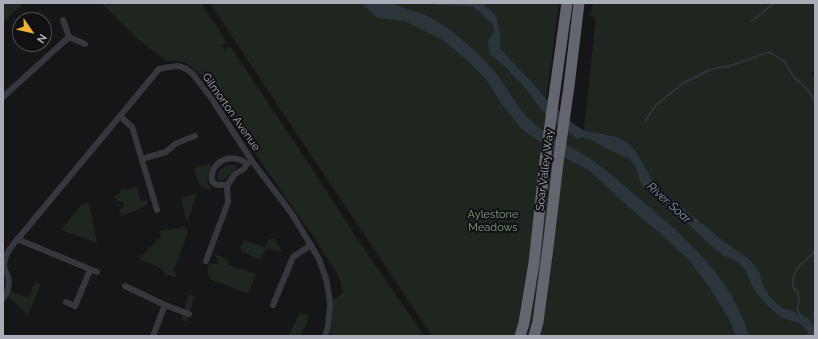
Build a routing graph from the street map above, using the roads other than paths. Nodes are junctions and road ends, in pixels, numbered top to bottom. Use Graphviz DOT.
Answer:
graph roads {
  1 [pos="567,3"];
  2 [pos="579,3"];
  3 [pos="63,20"];
  4 [pos="69,37"];
  5 [pos="85,44"];
  6 [pos="3,97"];
  7 [pos="120,116"];
  8 [pos="195,136"];
  9 [pos="142,159"];
  10 [pos="250,162"];
  11 [pos="228,184"];
  12 [pos="157,210"];
  13 [pos="17,240"];
  14 [pos="311,245"];
  15 [pos="206,262"];
  16 [pos="90,270"];
  17 [pos="96,272"];
  18 [pos="125,286"];
  19 [pos="5,296"];
  20 [pos="66,302"];
  21 [pos="165,305"];
  22 [pos="273,305"];
  23 [pos="188,314"];
  24 [pos="153,336"];
  25 [pos="325,336"];
  26 [pos="520,336"];
  27 [pos="534,336"];
  1 -- 26 [label="highway, Soar Valley Way"];
  2 -- 27 [label="highway, Soar Valley Way"];
  3 -- 4 [label="street"];
  4 -- 5 [label="street"];
  4 -- 6 [label="street"];
  7 -- 9 [label="street"];
  7 -- 10 [label="street, Gilmorton Avenue"];
  7 -- 13 [label="street, Gilmorton Avenue"];
  8 -- 9 [label="street"];
  9 -- 12 [label="street"];
  10 -- 11 [label="street"];
  10 -- 11 [label="street"];
  10 -- 14 [label="street, Gilmorton Avenue"];
  11 -- 15 [label="street"];
  13 -- 16 [label="street"];
  13 -- 19 [label="street, Gilmorton Avenue"];
  14 -- 22 [label="street"];
  14 -- 25 [label="street, Gilmorton Avenue"];
  16 -- 17 [label="street"];
  16 -- 20 [label="street"];
  18 -- 21 [label="street"];
  21 -- 23 [label="street"];
  21 -- 24 [label="street"];
}
